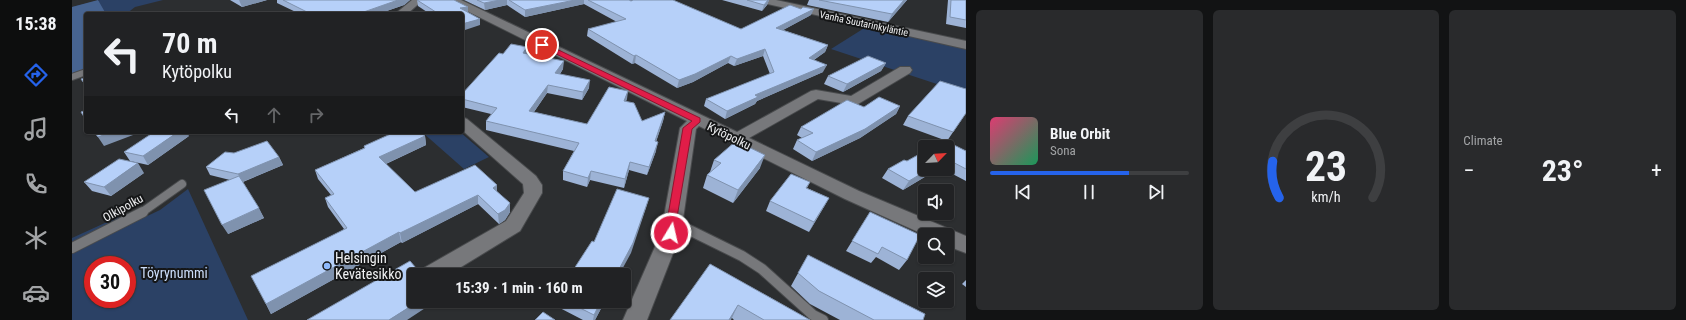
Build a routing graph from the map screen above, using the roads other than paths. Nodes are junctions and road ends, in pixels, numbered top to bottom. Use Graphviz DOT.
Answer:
graph roads {
  1 [pos="418,0"];
  2 [pos="453,0"];
  3 [pos="769,1"];
  4 [pos="403,12"];
  5 [pos="966,45"];
  6 [pos="905,70"];
  7 [pos="84,73"];
  8 [pos="72,77"];
  9 [pos="697,120"];
  10 [pos="464,124"];
  11 [pos="736,139"];
  12 [pos="182,184"];
  13 [pos="672,222"];
  14 [pos="928,228"];
  15 [pos="954,239"];
  16 [pos="966,244"];
  17 [pos="72,248"];
  18 [pos="442,268"];
  19 [pos="635,320"];
  20 [pos="823,320"];
  1 -- 4 [label="street"];
  2 -- 9 [label="street, Kytöpolku"];
  3 -- 5 [label="street, Vanha Suutarinkyläntie"];
  6 -- 11 [label="street"];
  7 -- 8 [label="lane"];
  9 -- 11 [label="street, Kytöpolku"];
  9 -- 13 [label="street"];
  10 -- 18 [label="street"];
  11 -- 14 [label="street, Kytöpolku"];
  12 -- 17 [label="lane, Olkipolku"];
  13 -- 19 [label="street"];
  13 -- 20 [label="lane"];
  15 -- 16 [label="street"];
}
